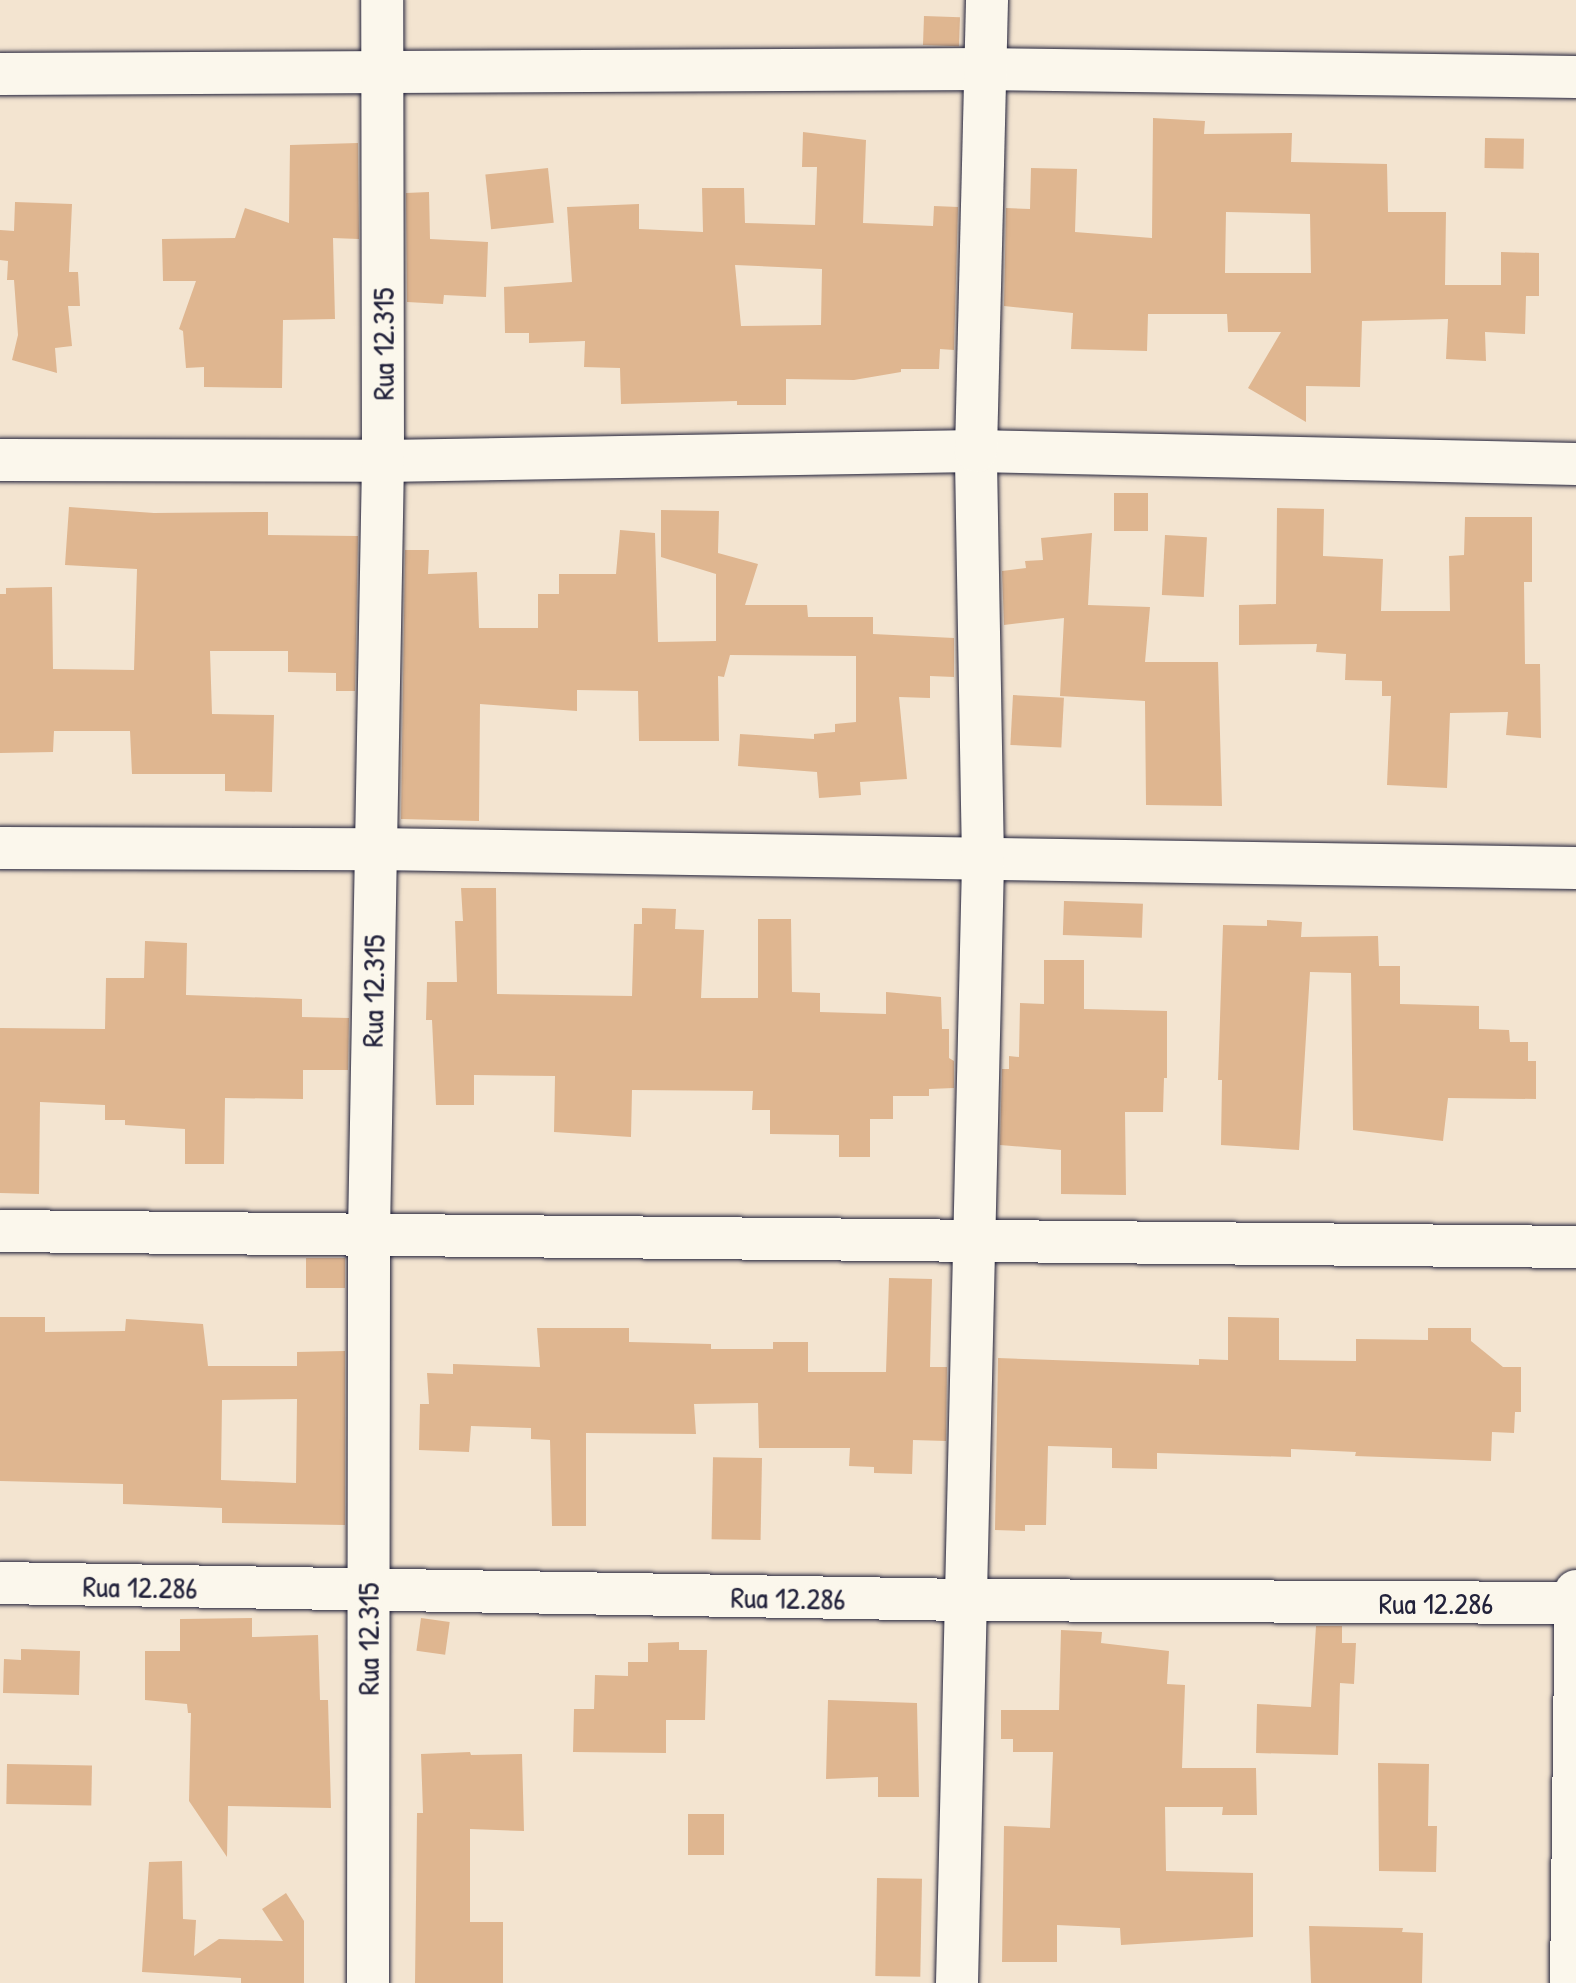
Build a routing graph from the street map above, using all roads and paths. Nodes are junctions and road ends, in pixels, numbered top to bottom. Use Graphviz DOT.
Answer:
graph roads {
  1 [pos="382,0"];
  2 [pos="987,0"];
  3 [pos="988,69"];
  4 [pos="0,74"];
  5 [pos="384,75"];
  6 [pos="1576,77"];
  7 [pos="976,451"];
  8 [pos="0,460"];
  9 [pos="383,461"];
  10 [pos="1576,464"];
  11 [pos="0,848"];
  12 [pos="375,849"];
  13 [pos="983,861"];
  14 [pos="1576,868"];
  15 [pos="0,1231"];
  16 [pos="369,1233"];
  17 [pos="974,1242"];
  18 [pos="1576,1247"];
  19 [pos="0,1583"];
  20 [pos="1576,1591"];
  21 [pos="369,1592"];
  22 [pos="966,1600"];
  23 [pos="1576,1603"];
  24 [pos="368,1983"];
  25 [pos="957,1983"];
  26 [pos="1571,1983"];
  1 -- 5 [label="street, Rua 12.315"];
  2 -- 3 [label="street"];
  3 -- 5 [label="street"];
  3 -- 6 [label="street"];
  3 -- 7 [label="street"];
  4 -- 5 [label="street"];
  5 -- 9 [label="street, Rua 12.315"];
  7 -- 9 [label="street"];
  7 -- 10 [label="street"];
  7 -- 13 [label="street"];
  8 -- 9 [label="street"];
  9 -- 12 [label="street, Rua 12.315"];
  11 -- 12 [label="street"];
  12 -- 13 [label="street"];
  12 -- 16 [label="street, Rua 12.315"];
  13 -- 14 [label="street"];
  13 -- 17 [label="street"];
  15 -- 16 [label="street"];
  16 -- 17 [label="street"];
  16 -- 21 [label="street, Rua 12.315"];
  17 -- 18 [label="street"];
  17 -- 22 [label="street"];
  19 -- 21 [label="street, Rua 12.286"];
  20 -- 23 [label="street"];
  21 -- 22 [label="street, Rua 12.286"];
  21 -- 24 [label="street, Rua 12.315"];
  22 -- 23 [label="street, Rua 12.286"];
  22 -- 25 [label="street"];
  23 -- 26 [label="street"];
}
